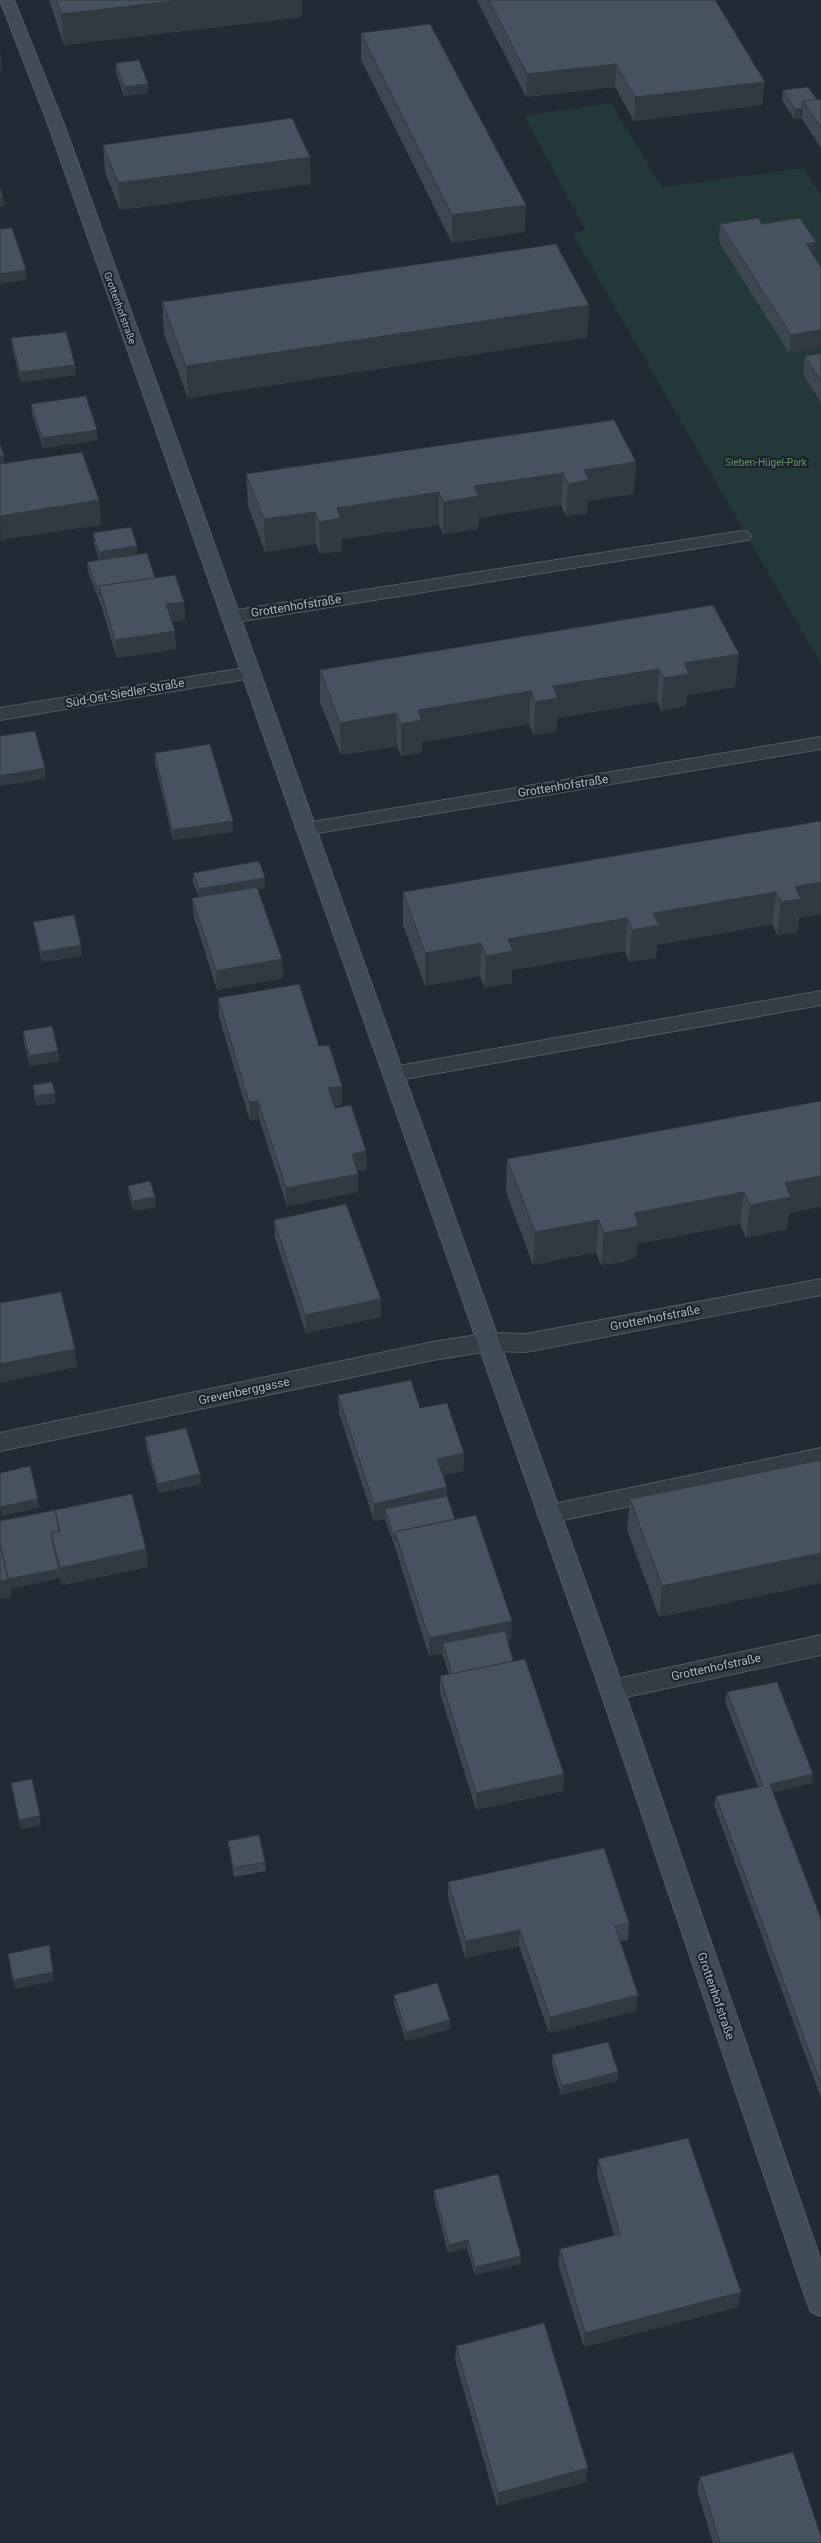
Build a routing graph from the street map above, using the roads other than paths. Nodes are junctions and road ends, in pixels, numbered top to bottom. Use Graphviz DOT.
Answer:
graph roads {
  1 [pos="7,0"];
  2 [pos="742,536"];
  3 [pos="230,617"];
  4 [pos="250,673"];
  5 [pos="0,714"];
  6 [pos="821,743"];
  7 [pos="306,829"];
  8 [pos="821,998"];
  9 [pos="392,1074"];
  10 [pos="821,1286"];
  11 [pos="489,1342"];
  12 [pos="0,1442"];
  13 [pos="821,1457"];
  14 [pos="549,1514"];
  15 [pos="821,1644"];
  16 [pos="612,1690"];
  17 [pos="821,2302"];
  1 -- 3 [label="main road, Grottenhofstraße"];
  2 -- 3 [label="street, Grottenhofstraße"];
  3 -- 4 [label="main road, Grottenhofstraße"];
  4 -- 5 [label="street, Süd-Ost-Siedler-Straße"];
  4 -- 7 [label="main road, Grottenhofstraße"];
  6 -- 7 [label="street, Grottenhofstraße"];
  7 -- 9 [label="main road, Grottenhofstraße"];
  8 -- 9 [label="street"];
  9 -- 11 [label="main road, Grottenhofstraße"];
  10 -- 11 [label="street, Grottenhofstraße"];
  11 -- 12 [label="street, Grevenberggasse"];
  11 -- 14 [label="main road, Grottenhofstraße"];
  13 -- 14 [label="street"];
  14 -- 16 [label="main road, Grottenhofstraße"];
  15 -- 16 [label="street, Grottenhofstraße"];
  16 -- 17 [label="main road, Grottenhofstraße"];
}
